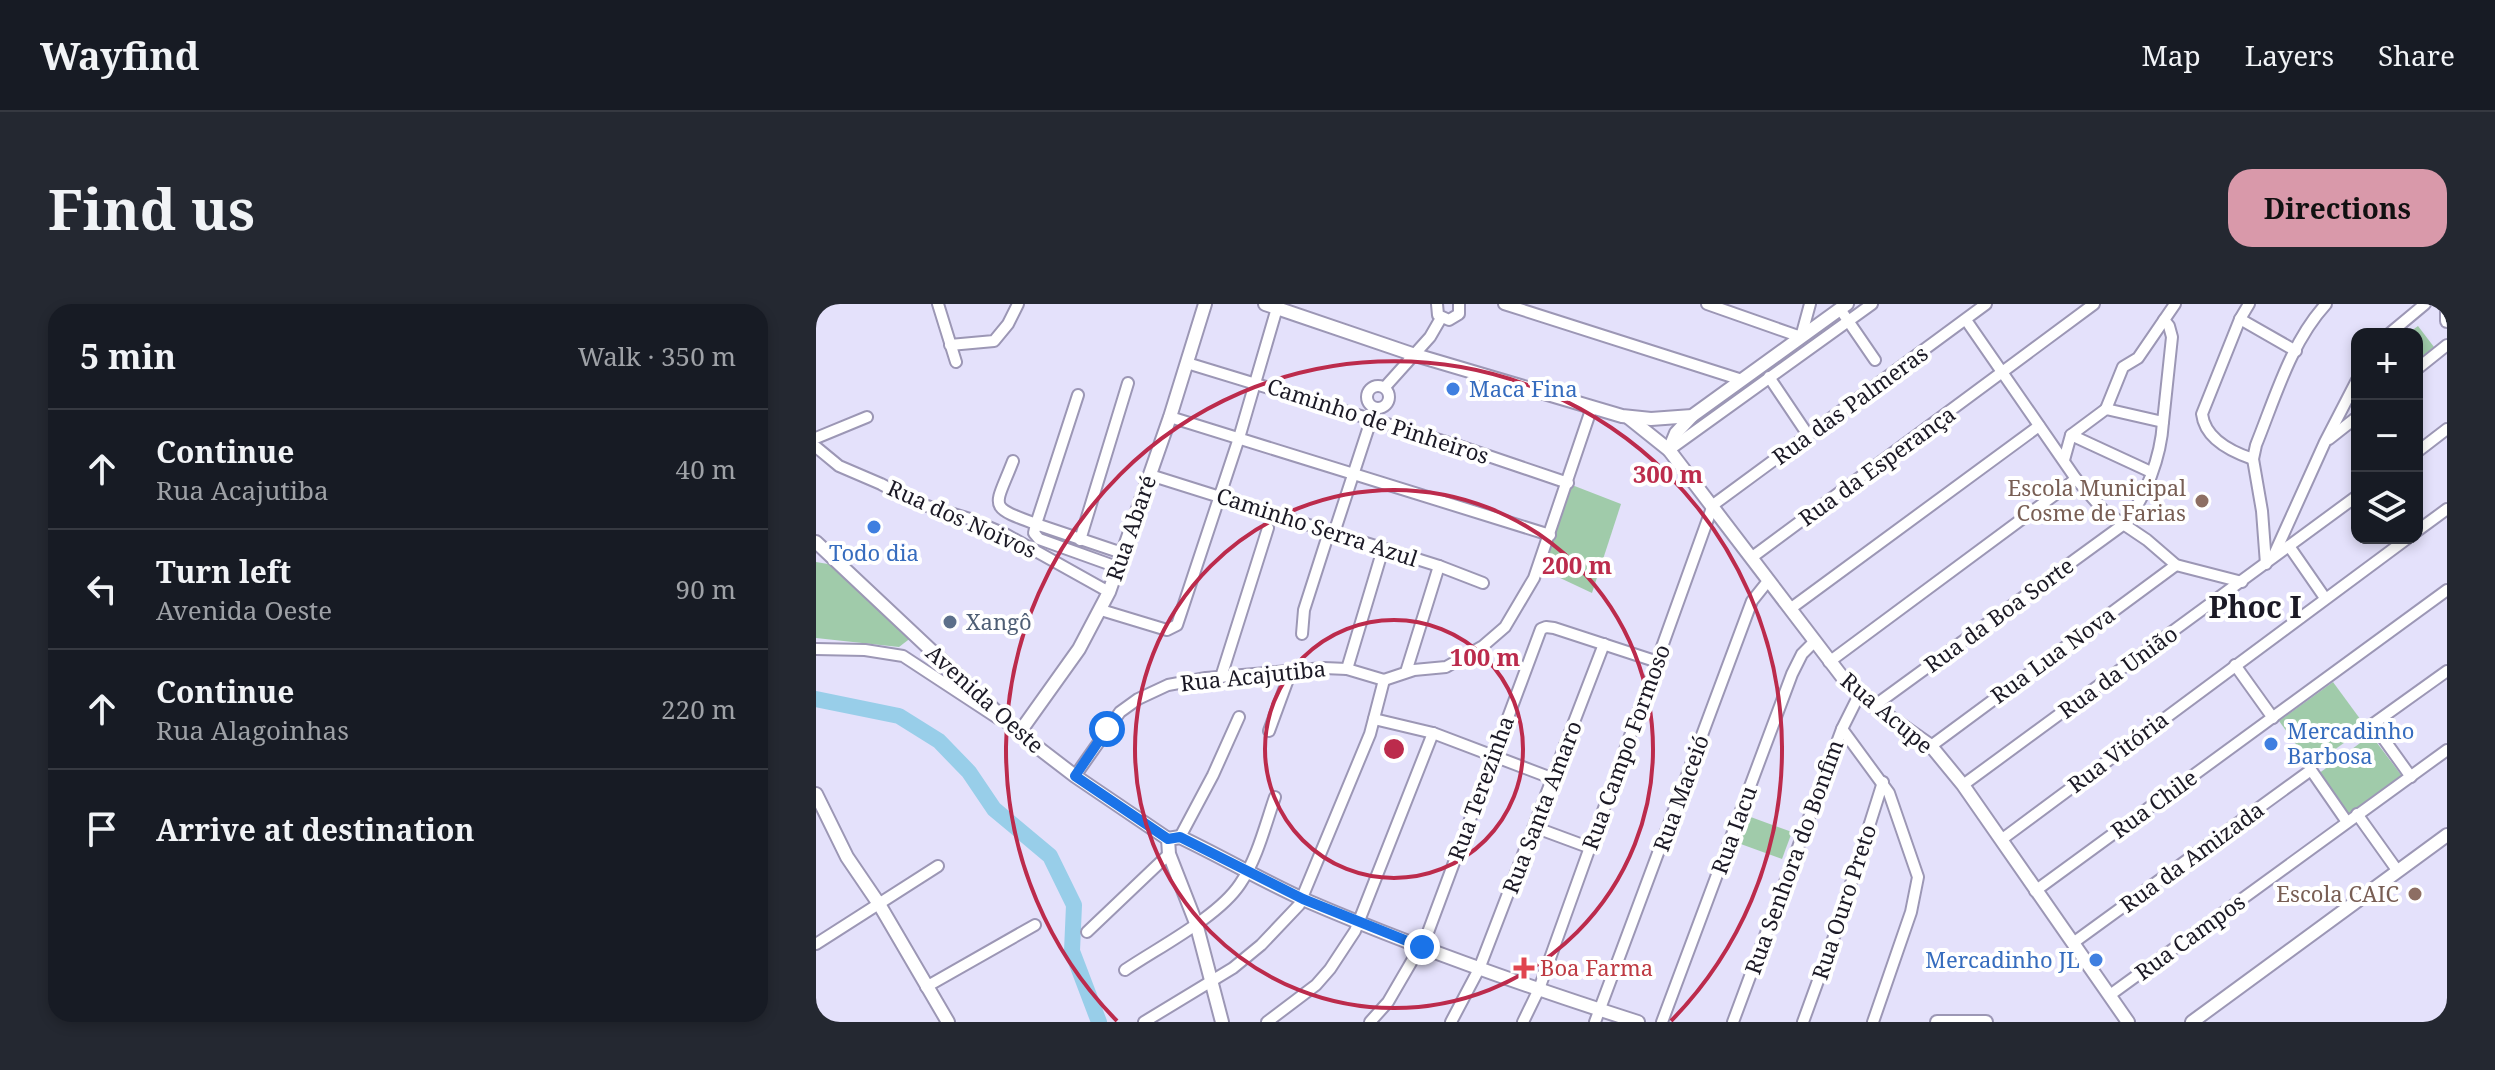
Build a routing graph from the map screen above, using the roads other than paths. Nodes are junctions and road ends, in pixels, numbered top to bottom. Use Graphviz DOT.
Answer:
graph roads {
  1 [pos="938,304"];
  2 [pos="1018,304"];
  3 [pos="1205,304"];
  4 [pos="1437,304"];
  5 [pos="1459,304"];
  6 [pos="1504,304"];
  7 [pos="1707,304"];
  8 [pos="1810,304"];
  9 [pos="1872,304"];
  10 [pos="1986,304"];
  11 [pos="2094,304"];
  12 [pos="2174,304"];
  13 [pos="2249,304"];
  14 [pos="2326,304"];
  15 [pos="2425,304"];
  16 [pos="1274,306"];
  17 [pos="2447,307"];
  18 [pos="1845,311"];
  19 [pos="1441,318"];
  20 [pos="2240,319"];
  21 [pos="1966,320"];
  22 [pos="2164,320"];
  23 [pos="2447,321"];
  24 [pos="2396,328"];
  25 [pos="1801,337"];
  26 [pos="950,345"];
  27 [pos="2447,345"];
  28 [pos="2296,351"];
  29 [pos="1412,354"];
  30 [pos="1875,360"];
  31 [pos="956,362"];
  32 [pos="1187,363"];
  33 [pos="2423,364"];
  34 [pos="2003,374"];
  35 [pos="1769,377"];
  36 [pos="1742,380"];
  37 [pos="1257,382"];
  38 [pos="1128,383"];
  39 [pos="1385,387"];
  40 [pos="2351,392"];
  41 [pos="1078,395"];
  42 [pos="1592,407"];
  43 [pos="2106,409"];
  44 [pos="1374,414"];
  45 [pos="1692,416"];
  46 [pos="867,417"];
  47 [pos="1170,417"];
  48 [pos="1629,418"];
  49 [pos="2163,422"];
  50 [pos="2351,422"];
  51 [pos="2039,426"];
  52 [pos="2447,429"];
  53 [pos="1808,435"];
  54 [pos="2071,435"];
  55 [pos="816,438"];
  56 [pos="1239,438"];
  57 [pos="2325,442"];
  58 [pos="816,447"];
  59 [pos="2423,447"];
  60 [pos="1669,450"];
  61 [pos="2253,459"];
  62 [pos="2064,460"];
  63 [pos="1013,461"];
  64 [pos="2151,472"];
  65 [pos="1353,474"];
  66 [pos="1150,475"];
  67 [pos="2076,479"];
  68 [pos="1568,483"];
  69 [pos="1220,496"];
  70 [pos="2351,500"];
  71 [pos="1713,505"];
  72 [pos="2447,509"];
  73 [pos="1036,524"];
  74 [pos="2124,524"];
  75 [pos="2423,527"];
  76 [pos="1268,528"];
  77 [pos="1331,533"];
  78 [pos="1550,535"];
  79 [pos="1080,540"];
  80 [pos="816,542"];
  81 [pos="2400,544"];
  82 [pos="2289,546"];
  83 [pos="1383,549"];
  84 [pos="1122,553"];
  85 [pos="816,556"];
  86 [pos="1751,558"];
  87 [pos="2269,561"];
  88 [pos="2176,565"];
  89 [pos="1439,566"];
  90 [pos="843,567"];
  91 [pos="1117,567"];
  92 [pos="1768,581"];
  93 [pos="2242,582"];
  94 [pos="1483,583"];
  95 [pos="2447,590"];
  96 [pos="1109,592"];
  97 [pos="2325,598"];
  98 [pos="1790,609"];
  99 [pos="1101,610"];
  100 [pos="1302,634"];
  101 [pos="919,638"];
  102 [pos="1814,642"];
  103 [pos="1604,644"];
  104 [pos="816,649"];
  105 [pos="899,655"];
  106 [pos="1658,662"];
  107 [pos="1829,662"];
  108 [pos="2235,665"];
  109 [pos="1347,669"];
  110 [pos="1291,671"];
  111 [pos="1406,672"];
  112 [pos="2446,673"];
  113 [pos="1221,677"];
  114 [pos="1384,680"];
  115 [pos="1859,695"];
  116 [pos="1874,706"];
  117 [pos="1239,717"];
  118 [pos="2273,718"];
  119 [pos="1374,719"];
  120 [pos="1015,729"];
  121 [pos="1842,729"];
  122 [pos="1269,731"];
  123 [pos="1433,733"];
  124 [pos="1931,746"];
  125 [pos="2447,750"];
  126 [pos="1493,756"];
  127 [pos="1075,776"];
  128 [pos="2411,777"];
  129 [pos="1554,779"];
  130 [pos="1883,782"];
  131 [pos="1963,785"];
  132 [pos="816,794"];
  133 [pos="1275,797"];
  134 [pos="2357,814"];
  135 [pos="2347,822"];
  136 [pos="1534,827"];
  137 [pos="2447,835"];
  138 [pos="1174,838"];
  139 [pos="2001,840"];
  140 [pos="1588,847"];
  141 [pos="1169,854"];
  142 [pos="938,866"];
  143 [pos="1248,870"];
  144 [pos="2397,870"];
  145 [pos="2035,891"];
  146 [pos="1303,899"];
  147 [pos="879,904"];
  148 [pos="1359,922"];
  149 [pos="1196,923"];
  150 [pos="1035,925"];
  151 [pos="1087,932"];
  152 [pos="2073,943"];
  153 [pos="816,944"];
  154 [pos="1422,947"];
  155 [pos="1479,969"];
  156 [pos="1125,970"];
  157 [pos="1210,981"];
  158 [pos="926,987"];
  159 [pos="1539,989"];
  160 [pos="2110,995"];
  161 [pos="1598,1016"];
  162 [pos="2211,1016"];
  163 [pos="948,1022"];
  164 [pos="1144,1022"];
  165 [pos="1222,1022"];
  166 [pos="1267,1022"];
  167 [pos="1370,1022"];
  168 [pos="1451,1022"];
  169 [pos="1523,1022"];
  170 [pos="1638,1022"];
  171 [pos="1662,1022"];
  172 [pos="1733,1022"];
  173 [pos="1803,1022"];
  174 [pos="1873,1022"];
  175 [pos="1937,1022"];
  176 [pos="1986,1022"];
  177 [pos="2128,1022"];
  178 [pos="2192,1022"];
  1 -- 26 [label="street"];
  2 -- 26 [label="street"];
  3 -- 32 [label="street, Rua Abaré"];
  4 -- 19 [label="street"];
  5 -- 19 [label="street"];
  6 -- 36 [label="street"];
  7 -- 25 [label="street"];
  8 -- 25 [label="street"];
  9 -- 18 [label="street"];
  10 -- 21 [label="street, Rua das Palmeras"];
  11 -- 34 [label="street, Rua da Esperança"];
  12 -- 22 [label="street"];
  13 -- 20 [label="street"];
  14 -- 28 [label="street"];
  15 -- 24 [label="street"];
  16 -- 29 [label="street"];
  16 -- 37 [label="street"];
  17 -- 23 [label="street"];
  18 -- 25 [label="street"];
  18 -- 30 [label="street"];
  18 -- 35 [label="street"];
  19 -- 29 [label="street"];
  20 -- 28 [label="street"];
  20 -- 61 [label="street"];
  21 -- 34 [label="street"];
  21 -- 53 [label="street, Rua das Palmeras"];
  22 -- 43 [label="street"];
  22 -- 49 [label="street"];
  25 -- 36 [label="street"];
  26 -- 31 [label="street"];
  27 -- 33 [label="street"];
  28 -- 61 [label="street"];
  29 -- 39 [label="street"];
  29 -- 42 [label="street"];
  32 -- 37 [label="street, Caminho de Pinheiros"];
  32 -- 47 [label="street, Rua Abaré"];
  34 -- 51 [label="street"];
  34 -- 86 [label="street, Rua da Esperança"];
  35 -- 53 [label="street"];
  35 -- 60 [label="street"];
  36 -- 45 [label="street"];
  37 -- 44 [label="street, Caminho de Pinheiros"];
  37 -- 56 [label="street"];
  38 -- 79 [label="street"];
  39 -- 44 [label="street"];
  39 -- 44 [label="street"];
  40 -- 57 [label="street"];
  41 -- 73 [label="street"];
  42 -- 48 [label="street"];
  42 -- 68 [label="street"];
  43 -- 49 [label="street"];
  43 -- 54 [label="street"];
  44 -- 65 [label="street"];
  44 -- 68 [label="street, Caminho de Pinheiros"];
  45 -- 48 [label="street"];
  45 -- 60 [label="street"];
  46 -- 55 [label="street"];
  47 -- 56 [label="street"];
  47 -- 66 [label="street, Rua Abaré"];
  48 -- 60 [label="street, Rua Acupe"];
  49 -- 64 [label="street"];
  50 -- 57 [label="street"];
  51 -- 62 [label="street"];
  51 -- 98 [label="street"];
  52 -- 59 [label="street"];
  53 -- 71 [label="street, Rua das Palmeras"];
  54 -- 62 [label="street"];
  54 -- 64 [label="street"];
  56 -- 65 [label="street"];
  56 -- 69 [label="street"];
  57 -- 87 [label="street"];
  58 -- 96 [label="street, Rua dos Noivos"];
  60 -- 71 [label="street, Rua Acupe"];
  61 -- 87 [label="street"];
  62 -- 67 [label="street"];
  63 -- 73 [label="street"];
  64 -- 74 [label="street"];
  65 -- 77 [label="street"];
  65 -- 78 [label="street"];
  66 -- 69 [label="street, Caminho Serra Azul"];
  66 -- 84 [label="street, Rua Abaré"];
  67 -- 74 [label="street"];
  67 -- 107 [label="street"];
  68 -- 78 [label="street"];
  69 -- 77 [label="street, Caminho Serra Azul"];
  69 -- 99 [label="street"];
  70 -- 82 [label="street, Rua da União"];
  71 -- 86 [label="street, Rua Acupe"];
  71 -- 106 [label="street, Rua Campo Formoso"];
  72 -- 75 [label="street"];
  73 -- 79 [label="street"];
  73 -- 91 [label="street"];
  74 -- 88 [label="street"];
  74 -- 116 [label="street, Rua da Boa Sorte"];
  76 -- 113 [label="street"];
  77 -- 83 [label="street, Caminho Serra Azul"];
  77 -- 100 [label="street"];
  78 -- 111 [label="street"];
  79 -- 84 [label="street"];
  80 -- 90 [label="street, Avenida Oeste"];
  81 -- 97 [label="street, Rua Vitória"];
  82 -- 87 [label="street, Rua da União"];
  82 -- 97 [label="street"];
  83 -- 89 [label="street, Caminho Serra Azul"];
  83 -- 109 [label="street"];
  84 -- 91 [label="street, Rua Abaré"];
  85 -- 90 [label="street"];
  86 -- 92 [label="street, Rua Acupe"];
  87 -- 93 [label="street, Rua da União"];
  88 -- 93 [label="street"];
  88 -- 124 [label="street, Rua Lua Nova"];
  89 -- 94 [label="street, Caminho Serra Azul"];
  89 -- 111 [label="street"];
  90 -- 101 [label="street, Avenida Oeste"];
  91 -- 96 [label="street, Rua Abaré"];
  92 -- 98 [label="street, Rua Acupe"];
  92 -- 161 [label="street, Rua Maceió"];
  93 -- 131 [label="street, Rua da União"];
  95 -- 118 [label="street, Rua Chile"];
  96 -- 99 [label="street, Rua Abaré"];
  97 -- 108 [label="street, Rua Vitória"];
  98 -- 102 [label="street, Rua Acupe"];
  99 -- 120 [label="street, Rua Abaré"];
  101 -- 105 [label="street"];
  101 -- 120 [label="street, Avenida Oeste"];
  102 -- 107 [label="street, Rua Acupe"];
  102 -- 171 [label="street, Rua Iacu"];
  103 -- 106 [label="street"];
  103 -- 126 [label="street, Rua Terezinha"];
  103 -- 129 [label="street, Rua Santa Amaro"];
  104 -- 105 [label="street"];
  105 -- 120 [label="street"];
  106 -- 140 [label="street, Rua Campo Formoso"];
  107 -- 115 [label="street, Rua Acupe"];
  108 -- 118 [label="street"];
  108 -- 139 [label="street, Rua Vitória"];
  109 -- 110 [label="street, Rua Acajutiba"];
  109 -- 114 [label="street, Rua Acajutiba"];
  110 -- 113 [label="street, Rua Acajutiba"];
  110 -- 122 [label="street"];
  111 -- 114 [label="street"];
  112 -- 128 [label="street"];
  113 -- 127 [label="street, Rua Acajutiba"];
  114 -- 119 [label="street"];
  115 -- 116 [label="street, Rua Acupe"];
  115 -- 121 [label="street, Rua Senhora do Bonfim"];
  116 -- 124 [label="street, Rua Acupe"];
  117 -- 138 [label="street"];
  118 -- 145 [label="street, Rua Chile"];
  119 -- 123 [label="street"];
  119 -- 146 [label="street"];
  120 -- 127 [label="street, Avenida Oeste"];
  121 -- 130 [label="street"];
  121 -- 172 [label="street, Rua Senhora do Bonfim"];
  123 -- 126 [label="street"];
  123 -- 148 [label="street"];
  124 -- 131 [label="street, Rua Acupe"];
  125 -- 128 [label="street, Rua Campos"];
  126 -- 129 [label="street"];
  126 -- 154 [label="street, Rua Terezinha"];
  127 -- 138 [label="street, Avenida Oeste"];
  128 -- 134 [label="street, Rua Campos"];
  129 -- 136 [label="street, Rua Santa Amaro"];
  130 -- 173 [label="street, Rua Ouro Preto"];
  130 -- 174 [label="street"];
  131 -- 139 [label="street, Rua Acupe"];
  132 -- 147 [label="street"];
  133 -- 143 [label="street"];
  134 -- 135 [label="street, Rua Campos"];
  134 -- 144 [label="street"];
  135 -- 152 [label="street, Rua da Amizada"];
  135 -- 160 [label="street, Rua Campos"];
  136 -- 140 [label="street"];
  136 -- 155 [label="street, Rua Santa Amaro"];
  137 -- 144 [label="street"];
  138 -- 141 [label="street"];
  138 -- 143 [label="street, Avenida Oeste"];
  139 -- 145 [label="street, Rua Acupe"];
  140 -- 159 [label="street, Rua Campo Formoso"];
  141 -- 149 [label="street"];
  141 -- 151 [label="street"];
  142 -- 147 [label="street"];
  143 -- 146 [label="street, Avenida Oeste"];
  143 -- 149 [label="street"];
  144 -- 162 [label="street"];
  145 -- 152 [label="street, Rua Acupe"];
  146 -- 148 [label="street, Avenida Oeste"];
  146 -- 157 [label="street"];
  147 -- 153 [label="street"];
  147 -- 158 [label="street"];
  148 -- 154 [label="street, Avenida Oeste"];
  148 -- 166 [label="street"];
  149 -- 156 [label="street"];
  149 -- 157 [label="street"];
  150 -- 158 [label="street"];
  152 -- 160 [label="street, Rua Acupe"];
  154 -- 155 [label="street, Avenida Oeste"];
  154 -- 167 [label="street, Rua Terezinha"];
  155 -- 159 [label="street, Avenida Oeste"];
  155 -- 168 [label="street, Rua Santa Amaro"];
  157 -- 164 [label="street"];
  157 -- 165 [label="street"];
  158 -- 163 [label="street"];
  159 -- 161 [label="street, Avenida Oeste"];
  159 -- 169 [label="street, Rua Campo Formoso"];
  160 -- 177 [label="street, Rua Acupe"];
  161 -- 170 [label="street, Avenida Oeste"];
  162 -- 178 [label="street"];
  175 -- 176 [label="street"];
}
